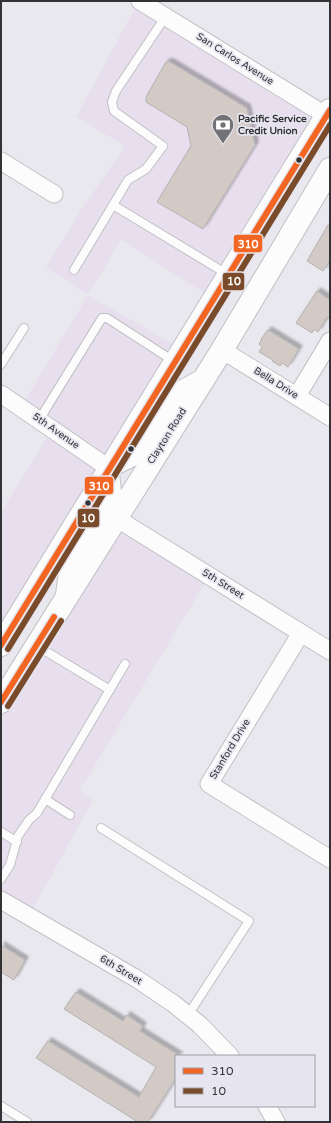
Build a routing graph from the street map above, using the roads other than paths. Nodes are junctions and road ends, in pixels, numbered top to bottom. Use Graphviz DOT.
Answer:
graph roads {
  1 [pos="140,1"];
  2 [pos="166,16"];
  3 [pos="329,115"];
  4 [pos="1,161"];
  5 [pos="330,169"];
  6 [pos="54,194"];
  7 [pos="113,205"];
  8 [pos="74,270"];
  9 [pos="229,275"];
  10 [pos="24,328"];
  11 [pos="330,341"];
  12 [pos="222,350"];
  13 [pos="176,362"];
  14 [pos="1,364"];
  15 [pos="204,377"];
  16 [pos="297,396"];
  17 [pos="5,400"];
  18 [pos="330,416"];
  19 [pos="39,420"];
  20 [pos="110,469"];
  21 [pos="116,518"];
  22 [pos="64,601"];
  23 [pos="301,633"];
  24 [pos="1,646"];
  25 [pos="36,646"];
  26 [pos="330,651"];
  27 [pos="125,664"];
  28 [pos="110,690"];
  29 [pos="1,702"];
  30 [pos="45,799"];
  31 [pos="70,816"];
  32 [pos="101,828"];
  33 [pos="1,832"];
  34 [pos="17,842"];
  35 [pos="330,859"];
  36 [pos="1,879"];
  37 [pos="1,900"];
  38 [pos="188,1015"];
  39 [pos="229,1055"];
  40 [pos="1,1106"];
  41 [pos="267,1107"];
  42 [pos="27,1122"];
  43 [pos="276,1122"];
  1 -- 2 [label="street, San Carlos Avenue"];
  2 -- 3 [label="street, San Carlos Avenue"];
  2 -- 7 [label="lane"];
  3 -- 9 [label="main road"];
  4 -- 6 [label="street"];
  5 -- 12 [label="main road, Clayton Road"];
  7 -- 8 [label="lane"];
  7 -- 9 [label="lane"];
  9 -- 13 [label="main road"];
  10 -- 14 [label="lane"];
  11 -- 16 [label="street"];
  12 -- 15 [label="main road, Clayton Road"];
  12 -- 16 [label="street, Bella Drive"];
  13 -- 19 [label="lane"];
  13 -- 20 [label="main road"];
  15 -- 20 [label="street"];
  15 -- 21 [label="main road, Clayton Road"];
  16 -- 18 [label="street, Bella Drive"];
  17 -- 19 [label="street, 5th Avenue"];
  19 -- 20 [label="street, 5th Avenue"];
  20 -- 22 [label="street"];
  20 -- 24 [label="main road"];
  21 -- 22 [label="main road, Clayton Road"];
  21 -- 23 [label="street, 5th Street"];
  22 -- 25 [label="main road, Clayton Road"];
  23 -- 26 [label="street, 5th Street"];
  23 -- 35 [label="street, Stanford Drive"];
  25 -- 28 [label="lane"];
  25 -- 29 [label="main road, Clayton Road"];
  27 -- 28 [label="lane"];
  28 -- 30 [label="lane"];
  30 -- 31 [label="lane"];
  30 -- 34 [label="lane"];
  32 -- 38 [label="lane"];
  33 -- 34 [label="lane"];
  34 -- 36 [label="lane"];
  37 -- 38 [label="street, 6th Street"];
  38 -- 39 [label="street, 6th Street"];
  40 -- 42 [label="lane"];
  41 -- 43 [label="street"];
}
